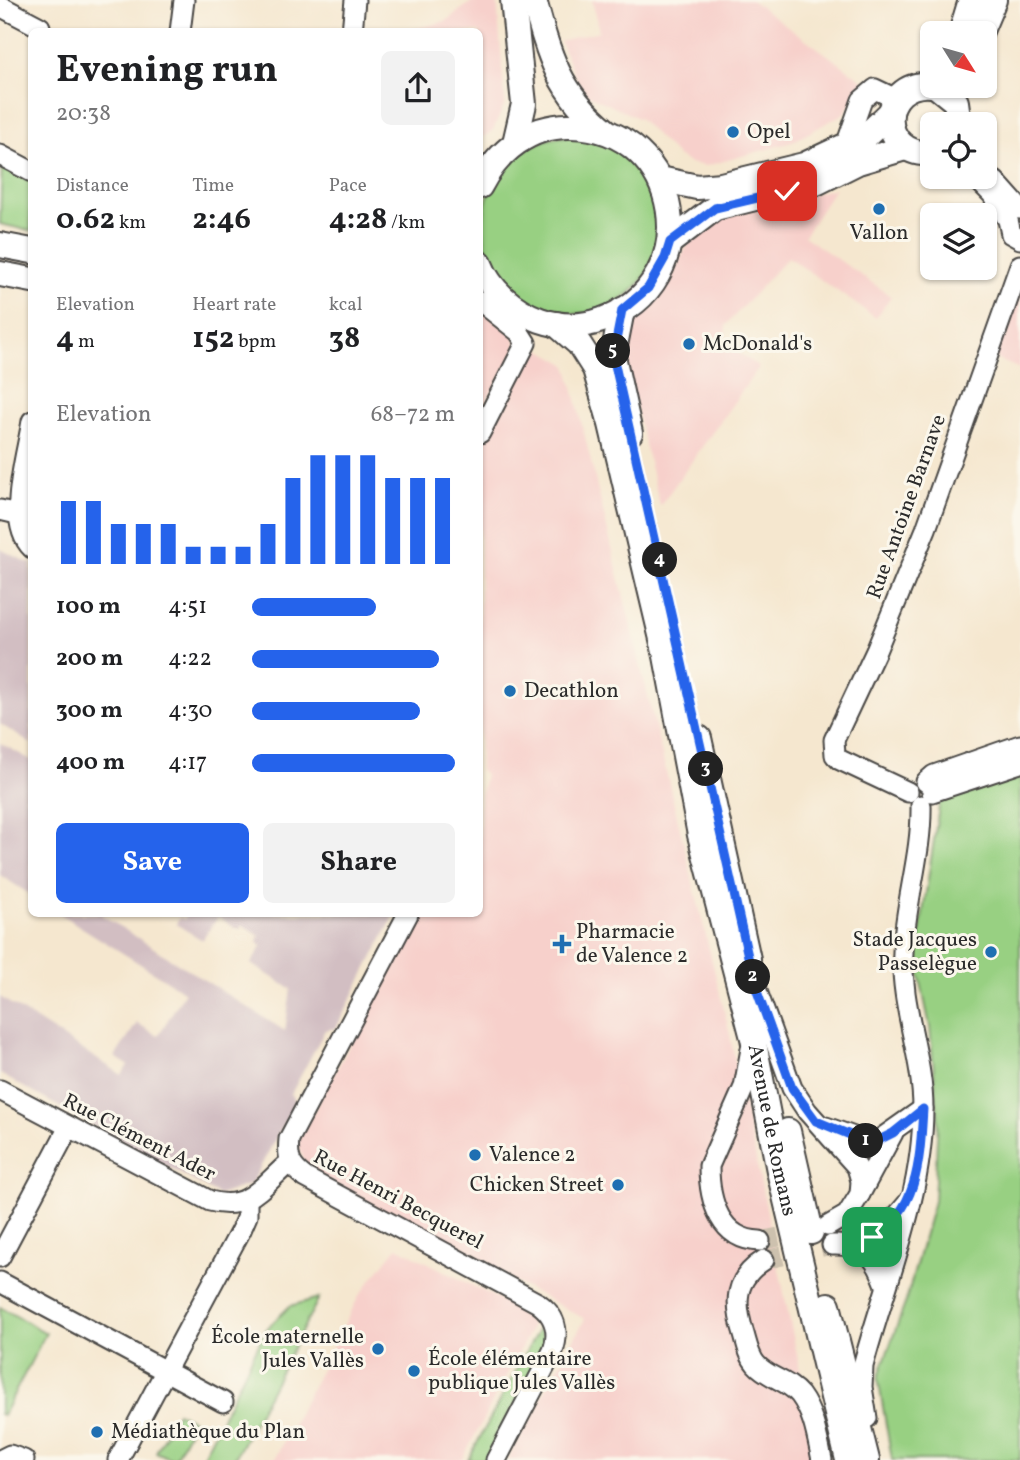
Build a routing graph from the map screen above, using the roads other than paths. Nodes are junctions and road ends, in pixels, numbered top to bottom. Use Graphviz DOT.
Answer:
graph roads {
  1 [pos="184,0"];
  2 [pos="355,0"];
  3 [pos="513,0"];
  4 [pos="534,0"];
  5 [pos="971,0"];
  6 [pos="994,0"];
  7 [pos="0,6"];
  8 [pos="965,21"];
  9 [pos="985,21"];
  10 [pos="40,27"];
  11 [pos="180,28"];
  12 [pos="352,28"];
  13 [pos="920,84"];
  14 [pos="893,105"];
  15 [pos="606,131"];
  16 [pos="515,142"];
  17 [pos="905,148"];
  18 [pos="920,152"];
  19 [pos="0,155"];
  20 [pos="28,170"];
  21 [pos="660,179"];
  22 [pos="483,181"];
  23 [pos="987,189"];
  24 [pos="997,189"];
  25 [pos="1017,223"];
  26 [pos="670,242"];
  27 [pos="0,245"];
  28 [pos="28,250"];
  29 [pos="1018,269"];
  30 [pos="483,271"];
  31 [pos="0,274"];
  32 [pos="28,279"];
  33 [pos="483,304"];
  34 [pos="622,310"];
  35 [pos="556,324"];
  36 [pos="483,427"];
  37 [pos="28,440"];
  38 [pos="12,517"];
  39 [pos="28,542"];
  40 [pos="1020,745"];
  41 [pos="1020,763"];
  42 [pos="922,793"];
  43 [pos="406,917"];
  44 [pos="754,983"];
  45 [pos="753,1038"];
  46 [pos="0,1090"];
  47 [pos="923,1109"];
  48 [pos="816,1121"];
  49 [pos="69,1127"];
  50 [pos="893,1133"];
  51 [pos="290,1162"];
  52 [pos="860,1194"];
  53 [pos="247,1200"];
  54 [pos="909,1200"];
  55 [pos="836,1239"];
  56 [pos="0,1257"];
  57 [pos="0,1282"];
  58 [pos="886,1285"];
  59 [pos="165,1371"];
  60 [pos="223,1402"];
  61 [pos="0,1460"];
  62 [pos="24,1460"];
  63 [pos="118,1460"];
  64 [pos="496,1460"];
  65 [pos="822,1460"];
  66 [pos="848,1460"];
  67 [pos="867,1460"];
  68 [pos="875,1460"];
  1 -- 11 [label="street"];
  2 -- 12 [label="street"];
  3 -- 16 [label="main road"];
  4 -- 15 [label="main road"];
  5 -- 8 [label="main road"];
  6 -- 9 [label="main road"];
  7 -- 10 [label="street"];
  13 -- 14 [label="main road"];
  14 -- 17 [label="main road"];
  14 -- 21 [label="main road"];
  15 -- 16 [label="main road"];
  15 -- 21 [label="main road"];
  16 -- 22 [label="main road"];
  17 -- 18 [label="main road"];
  17 -- 26 [label="main road"];
  19 -- 20 [label="street"];
  21 -- 26 [label="main road"];
  23 -- 25 [label="street"];
  24 -- 25 [label="street"];
  25 -- 29 [label="street"];
  26 -- 34 [label="main road"];
  27 -- 28 [label="main road"];
  29 -- 42 [label="street, Rue Antoine Barnave"];
  30 -- 35 [label="main road"];
  31 -- 32 [label="main road"];
  33 -- 36 [label="street"];
  34 -- 35 [label="main road"];
  34 -- 44 [label="main road, Avenue de Romans"];
  35 -- 45 [label="main road, Avenue de Romans"];
  37 -- 38 [label="street"];
  38 -- 39 [label="street"];
  40 -- 42 [label="street"];
  41 -- 42 [label="street"];
  42 -- 47 [label="street"];
  43 -- 51 [label="street, Rue Henri Becquerel"];
  44 -- 48 [label="street"];
  44 -- 67 [label="main road, Avenue de Romans"];
  45 -- 65 [label="street"];
  45 -- 66 [label="main road, Avenue de Romans"];
  46 -- 49 [label="street, Rue Clément Ader"];
  47 -- 50 [label="street"];
  47 -- 54 [label="street"];
  48 -- 50 [label="street"];
  48 -- 52 [label="street"];
  49 -- 53 [label="street, Rue Clément Ader"];
  49 -- 56 [label="street"];
  50 -- 52 [label="street"];
  51 -- 53 [label="street"];
  51 -- 64 [label="street, Rue Henri Becquerel"];
  52 -- 55 [label="street"];
  53 -- 59 [label="street"];
  54 -- 55 [label="street"];
  54 -- 58 [label="street"];
  55 -- 58 [label="street"];
  57 -- 59 [label="street"];
  58 -- 68 [label="street"];
  59 -- 60 [label="street"];
  59 -- 63 [label="street"];
  61 -- 62 [label="street"];
}
